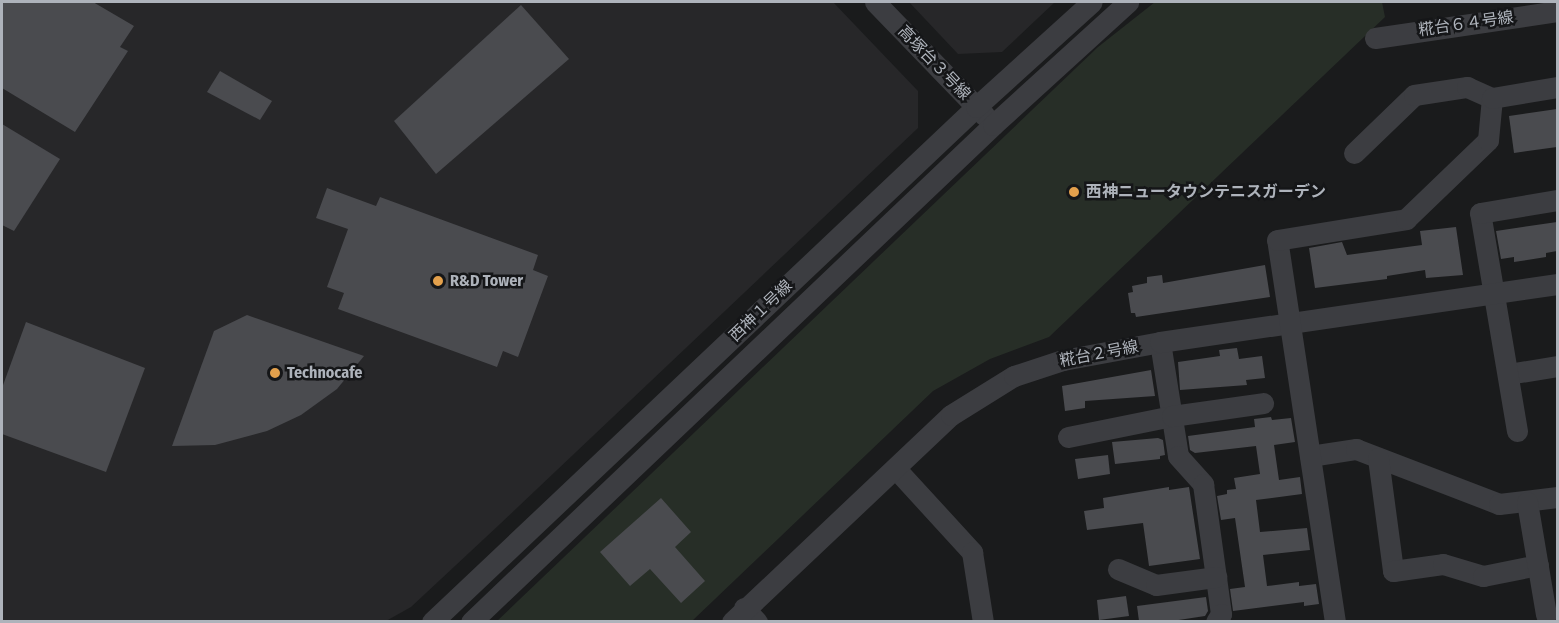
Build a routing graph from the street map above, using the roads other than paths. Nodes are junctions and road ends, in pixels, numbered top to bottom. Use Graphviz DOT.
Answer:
graph roads {
  1 [pos="875,2"];
  2 [pos="1092,2"];
  3 [pos="1128,2"];
  4 [pos="1557,11"];
  5 [pos="1374,38"];
  6 [pos="1557,87"];
  7 [pos="1492,98"];
  8 [pos="976,107"];
  9 [pos="993,125"];
  10 [pos="1354,153"];
  11 [pos="1557,200"];
  12 [pos="1557,284"];
  13 [pos="1495,293"];
  14 [pos="1290,324"];
  15 [pos="1160,342"];
  16 [pos="1557,366"];
  17 [pos="1508,374"];
  18 [pos="1263,403"];
  19 [pos="1172,416"];
  20 [pos="1517,431"];
  21 [pos="1068,437"];
  22 [pos="1310,456"];
  23 [pos="1378,458"];
  24 [pos="896,469"];
  25 [pos="1557,497"];
  26 [pos="1527,502"];
  27 [pos="1538,565"];
  28 [pos="1118,569"];
  29 [pos="1216,577"];
  30 [pos="1546,614"];
  31 [pos="744,617"];
  32 [pos="432,621"];
  33 [pos="471,621"];
  34 [pos="983,621"];
  35 [pos="1216,621"];
  36 [pos="1335,621"];
  1 -- 8 [label="street, 高塚台３号線"];
  2 -- 8 [label="street, 西神１号線"];
  3 -- 9 [label="street, 西神１号線"];
  4 -- 5 [label="street, 糀台６４号線"];
  6 -- 7 [label="street"];
  7 -- 10 [label="street"];
  7 -- 14 [label="street"];
  8 -- 9 [label="street, 高塚台３号線"];
  8 -- 32 [label="street, 西神１号線"];
  9 -- 33 [label="street, 西神１号線"];
  11 -- 13 [label="street"];
  12 -- 13 [label="street, 糀台２号線"];
  13 -- 14 [label="street, 糀台２号線"];
  13 -- 17 [label="street"];
  14 -- 15 [label="street, 糀台２号線"];
  14 -- 22 [label="street"];
  15 -- 19 [label="street"];
  15 -- 24 [label="street, 糀台２号線"];
  16 -- 17 [label="street"];
  17 -- 20 [label="street"];
  18 -- 19 [label="street"];
  19 -- 21 [label="street"];
  19 -- 29 [label="street"];
  22 -- 23 [label="street"];
  22 -- 36 [label="street"];
  23 -- 26 [label="street"];
  23 -- 27 [label="street"];
  24 -- 31 [label="street, 糀台２号線"];
  24 -- 34 [label="street"];
  25 -- 26 [label="street"];
  26 -- 27 [label="street"];
  27 -- 30 [label="street"];
  28 -- 29 [label="street"];
  29 -- 35 [label="street"];
}
